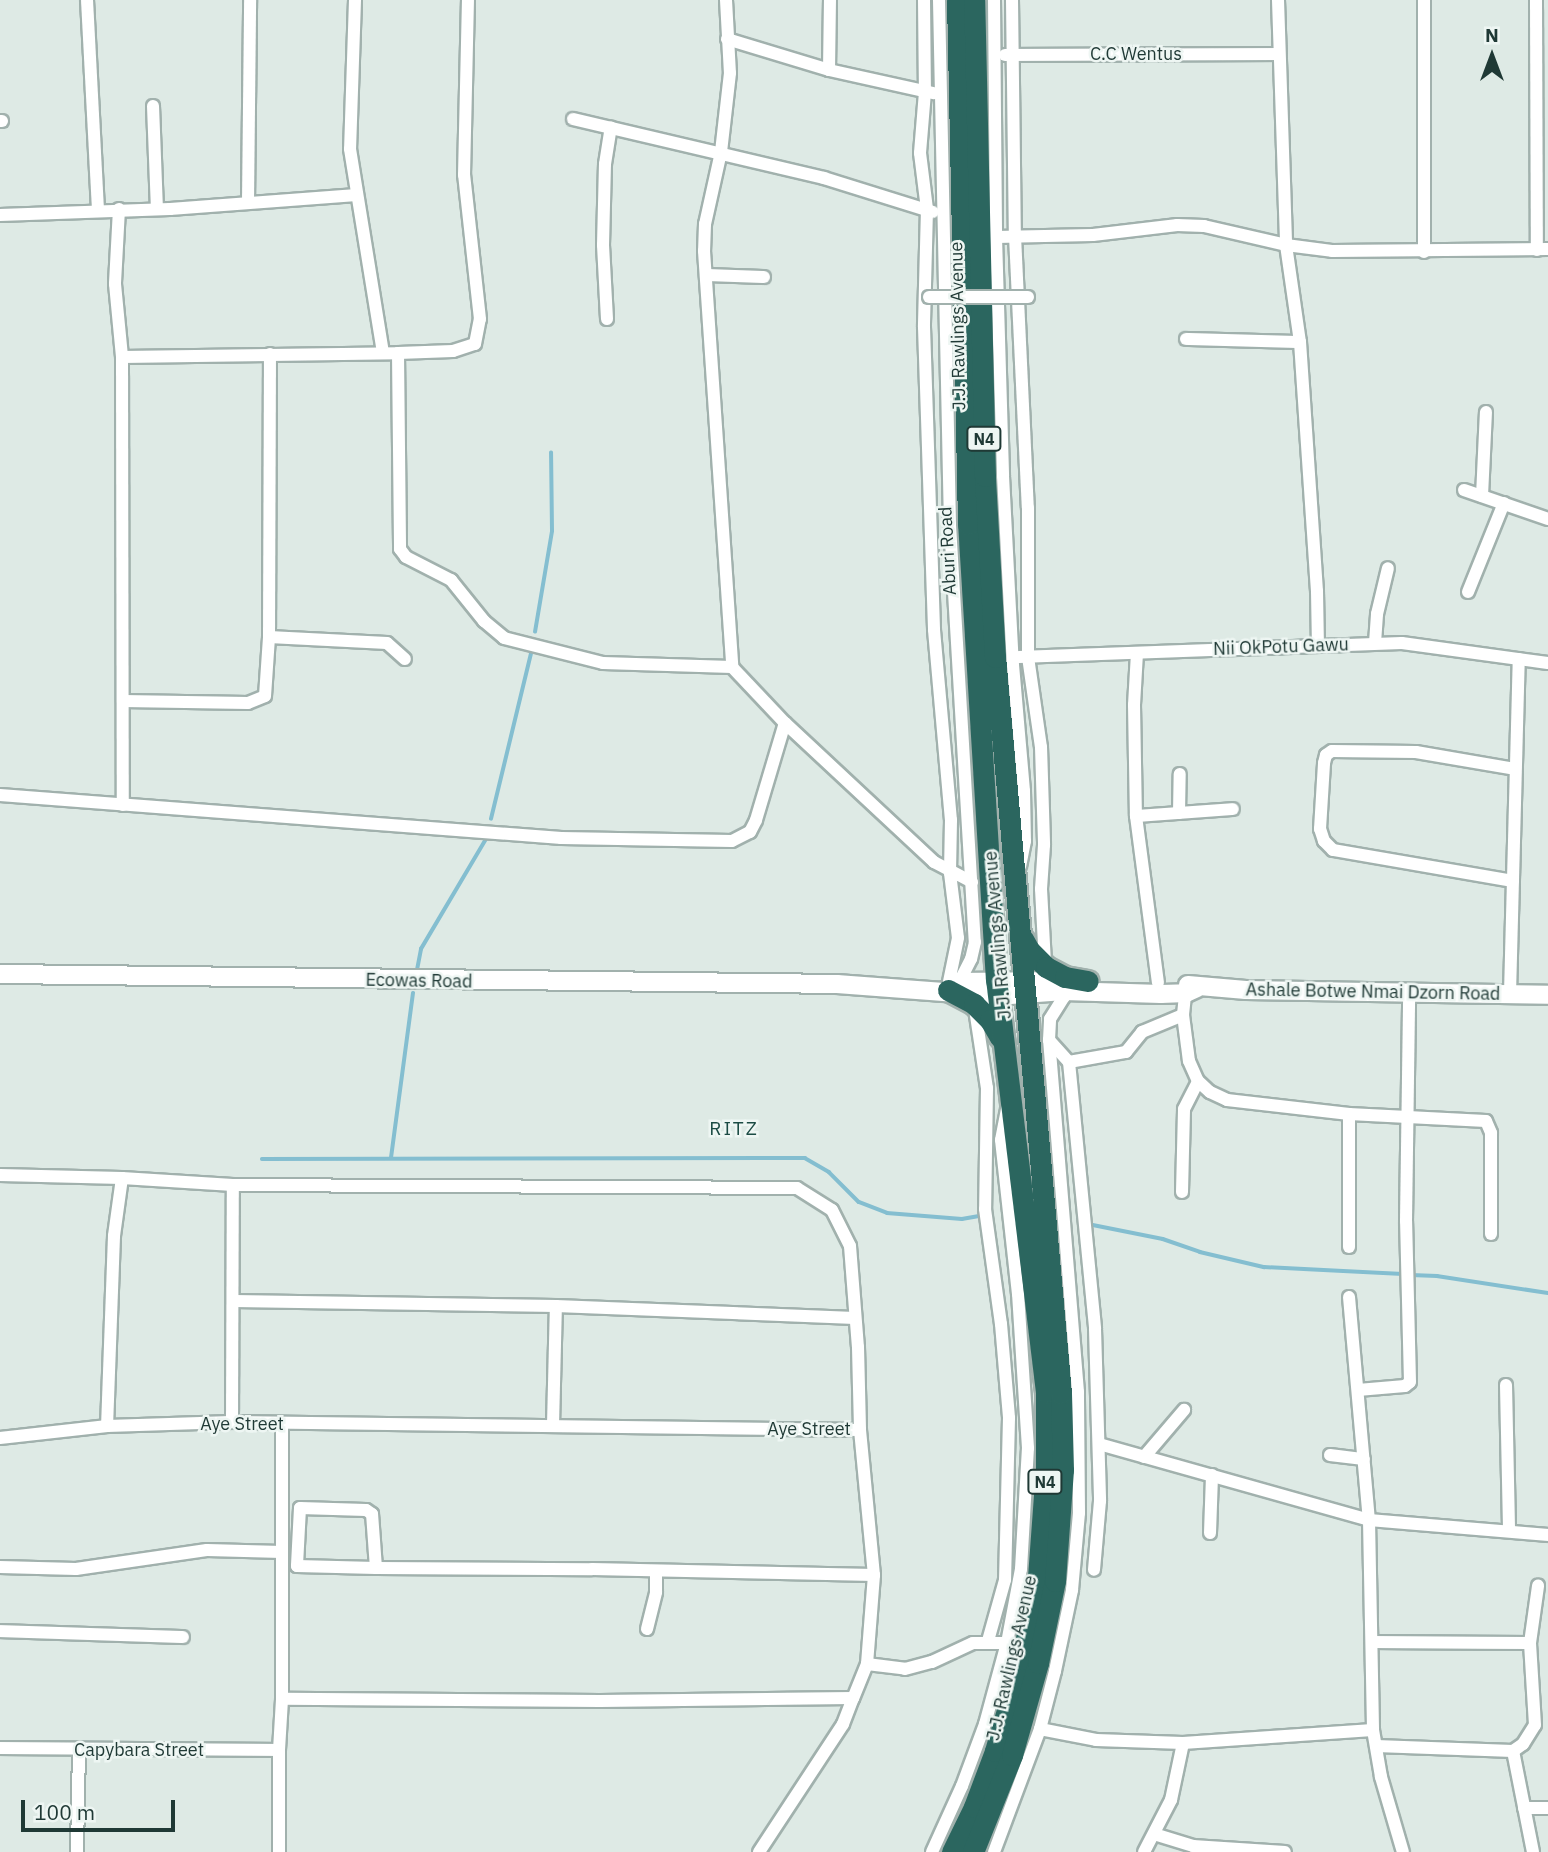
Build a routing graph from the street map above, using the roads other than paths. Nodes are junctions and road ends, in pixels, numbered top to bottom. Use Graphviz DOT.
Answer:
graph roads {
  1 [pos="87,0"];
  2 [pos="250,0"];
  3 [pos="355,0"];
  4 [pos="468,0"];
  5 [pos="726,0"];
  6 [pos="830,0"];
  7 [pos="924,0"];
  8 [pos="939,0"];
  9 [pos="957,0"];
  10 [pos="974,0"];
  11 [pos="994,0"];
  12 [pos="1012,0"];
  13 [pos="1278,0"];
  14 [pos="1424,0"];
  15 [pos="1536,0"];
  16 [pos="948,25"];
  17 [pos="727,39"];
  18 [pos="1278,54"];
  19 [pos="995,55"];
  20 [pos="1013,55"];
  21 [pos="829,70"];
  22 [pos="925,92"];
  23 [pos="940,93"];
  24 [pos="153,106"];
  25 [pos="573,118"];
  26 [pos="611,127"];
  27 [pos="721,152"];
  28 [pos="356,195"];
  29 [pos="248,202"];
  30 [pos="119,209"];
  31 [pos="157,209"];
  32 [pos="927,209"];
  33 [pos="98,211"];
  34 [pos="0,215"];
  35 [pos="943,216"];
  36 [pos="1015,236"];
  37 [pos="996,237"];
  38 [pos="1286,245"];
  39 [pos="1542,249"];
  40 [pos="1424,252"];
  41 [pos="706,275"];
  42 [pos="764,277"];
  43 [pos="929,297"];
  44 [pos="1028,297"];
  45 [pos="607,319"];
  46 [pos="1186,339"];
  47 [pos="1300,342"];
  48 [pos="383,352"];
  49 [pos="398,353"];
  50 [pos="270,354"];
  51 [pos="122,357"];
  52 [pos="946,366"];
  53 [pos="925,367"];
  54 [pos="1486,412"];
  55 [pos="994,476"];
  56 [pos="1464,490"];
  57 [pos="1482,496"];
  58 [pos="1504,503"];
  59 [pos="1548,519"];
  60 [pos="1388,568"];
  61 [pos="1468,592"];
  62 [pos="269,638"];
  63 [pos="1375,643"];
  64 [pos="1318,646"];
  65 [pos="967,650"];
  66 [pos="1137,653"];
  67 [pos="1012,657"];
  68 [pos="1028,657"];
  69 [pos="405,659"];
  70 [pos="1519,659"];
  71 [pos="1548,663"];
  72 [pos="732,667"];
  73 [pos="123,701"];
  74 [pos="785,723"];
  75 [pos="1515,769"];
  76 [pos="1180,774"];
  77 [pos="0,795"];
  78 [pos="123,805"];
  79 [pos="1233,809"];
  80 [pos="1179,813"];
  81 [pos="1136,816"];
  82 [pos="950,873"];
  83 [pos="1016,877"];
  84 [pos="1513,881"];
  85 [pos="972,882"];
  86 [pos="1020,932"];
  87 [pos="1046,967"];
  88 [pos="0,974"];
  89 [pos="1088,981"];
  90 [pos="1158,983"];
  91 [pos="948,984"];
  92 [pos="1011,988"];
  93 [pos="1189,988"];
  94 [pos="1064,991"];
  95 [pos="1409,993"];
  96 [pos="1510,994"];
  97 [pos="1548,995"];
  98 [pos="974,1004"];
  99 [pos="1183,1015"];
  100 [pos="1049,1040"];
  101 [pos="1003,1044"];
  102 [pos="1069,1062"];
  103 [pos="1198,1081"];
  104 [pos="1010,1099"];
  105 [pos="1349,1114"];
  106 [pos="1409,1118"];
  107 [pos="0,1175"];
  108 [pos="122,1178"];
  109 [pos="233,1185"];
  110 [pos="1182,1192"];
  111 [pos="1491,1234"];
  112 [pos="1349,1247"];
  113 [pos="1349,1297"];
  114 [pos="234,1301"];
  115 [pos="555,1306"];
  116 [pos="855,1318"];
  117 [pos="1065,1335"];
  118 [pos="1506,1385"];
  119 [pos="1358,1390"];
  120 [pos="1184,1410"];
  121 [pos="232,1422"];
  122 [pos="282,1423"];
  123 [pos="554,1425"];
  124 [pos="107,1426"];
  125 [pos="860,1430"];
  126 [pos="0,1438"];
  127 [pos="1099,1444"];
  128 [pos="1330,1455"];
  129 [pos="1144,1457"];
  130 [pos="1364,1460"];
  131 [pos="1212,1475"];
  132 [pos="1369,1520"];
  133 [pos="1033,1522"];
  134 [pos="1509,1530"];
  135 [pos="1210,1533"];
  136 [pos="1548,1535"];
  137 [pos="282,1552"];
  138 [pos="0,1567"];
  139 [pos="376,1568"];
  140 [pos="1094,1570"];
  141 [pos="656,1571"];
  142 [pos="874,1575"];
  143 [pos="1538,1586"];
  144 [pos="646,1629"];
  145 [pos="0,1631"];
  146 [pos="183,1637"];
  147 [pos="988,1641"];
  148 [pos="1372,1642"];
  149 [pos="1007,1643"];
  150 [pos="1530,1643"];
  151 [pos="867,1664"];
  152 [pos="282,1699"];
  153 [pos="853,1699"];
  154 [pos="1040,1730"];
  155 [pos="1373,1730"];
  156 [pos="1183,1744"];
  157 [pos="1376,1746"];
  158 [pos="0,1748"];
  159 [pos="79,1750"];
  160 [pos="279,1750"];
  161 [pos="1513,1751"];
  162 [pos="1021,1758"];
  163 [pos="1524,1808"];
  164 [pos="1548,1808"];
  165 [pos="1154,1834"];
  166 [pos="957,1842"];
  167 [pos="77,1852"];
  168 [pos="279,1852"];
  169 [pos="759,1852"];
  170 [pos="932,1852"];
  171 [pos="993,1852"];
  172 [pos="1144,1852"];
  173 [pos="1285,1852"];
  174 [pos="1403,1852"];
  175 [pos="1533,1852"];
  1 -- 33 [label="street"];
  2 -- 29 [label="street"];
  3 -- 28 [label="street"];
  4 -- 49 [label="street"];
  5 -- 17 [label="street"];
  6 -- 21 [label="street"];
  7 -- 22 [label="street"];
  8 -- 16 [label="street"];
  9 -- 16 [label="highway, Aburi Road / N4"];
  10 -- 55 [label="highway, J.J. Rawlings Avenue / N4"];
  11 -- 19 [label="street"];
  12 -- 20 [label="street"];
  13 -- 18 [label="street"];
  14 -- 40 [label="street"];
  15 -- 39 [label="street"];
  16 -- 23 [label="street"];
  16 -- 65 [label="highway, Aburi Road / N4"];
  17 -- 21 [label="street"];
  17 -- 27 [label="street"];
  18 -- 20 [label="street, C.C Wentus"];
  18 -- 38 [label="street"];
  19 -- 20 [label="street, C.C Wentus"];
  19 -- 37 [label="street"];
  20 -- 36 [label="street"];
  21 -- 22 [label="street"];
  22 -- 23 [label="street"];
  22 -- 32 [label="street"];
  23 -- 35 [label="street"];
  24 -- 31 [label="street"];
  25 -- 26 [label="street"];
  26 -- 27 [label="street"];
  26 -- 45 [label="street"];
  27 -- 32 [label="street"];
  27 -- 41 [label="street"];
  28 -- 29 [label="street"];
  28 -- 48 [label="street"];
  29 -- 31 [label="street"];
  30 -- 31 [label="street"];
  30 -- 33 [label="street"];
  30 -- 51 [label="street"];
  32 -- 35 [label="street"];
  32 -- 53 [label="street"];
  33 -- 34 [label="street"];
  35 -- 52 [label="street"];
  36 -- 37 [label="street"];
  36 -- 38 [label="street"];
  36 -- 68 [label="street"];
  37 -- 55 [label="street"];
  38 -- 40 [label="street"];
  38 -- 47 [label="street"];
  39 -- 40 [label="street"];
  41 -- 42 [label="street"];
  41 -- 72 [label="street"];
  43 -- 44 [label="street, bridge"];
  46 -- 47 [label="street"];
  47 -- 64 [label="street"];
  48 -- 49 [label="street"];
  48 -- 50 [label="street"];
  49 -- 72 [label="street"];
  50 -- 51 [label="street"];
  50 -- 62 [label="street"];
  51 -- 73 [label="street"];
  52 -- 53 [label="street"];
  52 -- 65 [label="street"];
  53 -- 82 [label="street"];
  54 -- 57 [label="street"];
  55 -- 67 [label="street"];
  55 -- 83 [label="highway, J.J. Rawlings Avenue / N4"];
  56 -- 57 [label="street"];
  57 -- 58 [label="street"];
  58 -- 59 [label="street"];
  58 -- 61 [label="street"];
  60 -- 63 [label="street"];
  62 -- 69 [label="street"];
  62 -- 73 [label="street"];
  63 -- 64 [label="street, Nii OkPotu Gawu"];
  63 -- 70 [label="street, Nii OkPotu Gawu"];
  64 -- 66 [label="street, Nii OkPotu Gawu"];
  65 -- 85 [label="street"];
  65 -- 92 [label="highway, Aburi Road / N4"];
  66 -- 68 [label="street, Nii OkPotu Gawu"];
  66 -- 81 [label="street"];
  67 -- 68 [label="street, Nii OkPotu Gawu"];
  67 -- 83 [label="street"];
  68 -- 87 [label="street"];
  70 -- 71 [label="street, Nii OkPotu Gawu"];
  70 -- 75 [label="street"];
  72 -- 74 [label="street"];
  73 -- 78 [label="street"];
  74 -- 78 [label="street"];
  74 -- 82 [label="street"];
  75 -- 84 [label="street"];
  75 -- 84 [label="street"];
  76 -- 80 [label="street"];
  77 -- 78 [label="street"];
  79 -- 80 [label="street"];
  80 -- 81 [label="street"];
  81 -- 90 [label="street"];
  82 -- 85 [label="street"];
  82 -- 91 [label="street"];
  83 -- 86 [label="highway, J.J. Rawlings Avenue / N4"];
  84 -- 96 [label="street"];
  85 -- 91 [label="street"];
  86 -- 87 [label="highway"];
  86 -- 92 [label="highway, J.J. Rawlings Avenue / N4"];
  87 -- 89 [label="highway"];
  88 -- 91 [label="street, Ecowas Road"];
  89 -- 90 [label="street"];
  89 -- 92 [label="street"];
  90 -- 93 [label="street"];
  91 -- 92 [label="street, Ecowas Road"];
  91 -- 98 [label="highway"];
  92 -- 94 [label="street"];
  92 -- 101 [label="highway, Aburi Road / N4"];
  92 -- 117 [label="highway, J.J. Rawlings Avenue / N4"];
  93 -- 94 [label="street"];
  93 -- 95 [label="street, Ashale Botwe Nmai Dzorn Road"];
  93 -- 99 [label="street"];
  94 -- 100 [label="street"];
  95 -- 96 [label="street, Ashale Botwe Nmai Dzorn Road"];
  95 -- 106 [label="street"];
  96 -- 97 [label="street, Ashale Botwe Nmai Dzorn Road"];
  98 -- 101 [label="highway"];
  98 -- 147 [label="street"];
  99 -- 102 [label="street"];
  99 -- 103 [label="street"];
  100 -- 102 [label="street"];
  100 -- 117 [label="street"];
  101 -- 104 [label="highway, Aburi Road / N4"];
  102 -- 127 [label="street"];
  103 -- 105 [label="street"];
  103 -- 110 [label="street"];
  104 -- 133 [label="highway, J.J. Rawlings Avenue / N4"];
  105 -- 106 [label="street"];
  105 -- 112 [label="street"];
  106 -- 111 [label="street"];
  106 -- 119 [label="street"];
  107 -- 108 [label="street"];
  108 -- 109 [label="street"];
  108 -- 124 [label="street"];
  109 -- 114 [label="street"];
  109 -- 116 [label="street"];
  113 -- 119 [label="street"];
  114 -- 115 [label="street"];
  114 -- 121 [label="street"];
  115 -- 116 [label="street"];
  115 -- 123 [label="street"];
  116 -- 125 [label="street"];
  117 -- 154 [label="street"];
  117 -- 162 [label="highway, J.J. Rawlings Avenue / N4"];
  118 -- 134 [label="street"];
  119 -- 130 [label="street"];
  120 -- 129 [label="street"];
  121 -- 122 [label="street, Aye Street"];
  121 -- 124 [label="street, Aye Street"];
  122 -- 123 [label="street, Aye Street"];
  122 -- 137 [label="street"];
  123 -- 125 [label="street, Aye Street"];
  124 -- 126 [label="street, Aye Street"];
  125 -- 142 [label="street, Aye Street"];
  127 -- 129 [label="street"];
  127 -- 140 [label="street"];
  128 -- 130 [label="street"];
  129 -- 131 [label="street"];
  130 -- 132 [label="street"];
  131 -- 132 [label="street"];
  131 -- 135 [label="street"];
  132 -- 134 [label="street"];
  132 -- 148 [label="street"];
  133 -- 149 [label="street"];
  133 -- 166 [label="highway, J.J. Rawlings Avenue / N4"];
  134 -- 136 [label="street"];
  137 -- 138 [label="street"];
  137 -- 152 [label="street"];
  139 -- 139 [label="street"];
  139 -- 141 [label="street"];
  141 -- 142 [label="street"];
  141 -- 144 [label="street"];
  142 -- 151 [label="street, Aye Street"];
  143 -- 150 [label="street"];
  145 -- 146 [label="street"];
  147 -- 149 [label="street"];
  147 -- 151 [label="street"];
  148 -- 150 [label="street"];
  148 -- 155 [label="street"];
  149 -- 166 [label="street"];
  150 -- 161 [label="street"];
  151 -- 153 [label="street, Aye Street"];
  152 -- 153 [label="street"];
  152 -- 160 [label="street"];
  153 -- 169 [label="street, Aye Street"];
  154 -- 156 [label="street"];
  154 -- 162 [label="street"];
  155 -- 156 [label="street"];
  155 -- 157 [label="street"];
  156 -- 165 [label="street"];
  157 -- 161 [label="street"];
  157 -- 174 [label="street"];
  158 -- 159 [label="street, Capybara Street"];
  159 -- 160 [label="street, Capybara Street"];
  159 -- 167 [label="street"];
  160 -- 168 [label="street"];
  161 -- 163 [label="street"];
  162 -- 166 [label="highway, J.J. Rawlings Avenue / N4"];
  162 -- 171 [label="street"];
  163 -- 164 [label="street"];
  163 -- 175 [label="street"];
  165 -- 172 [label="street"];
  165 -- 173 [label="street"];
  166 -- 170 [label="street"];
}
